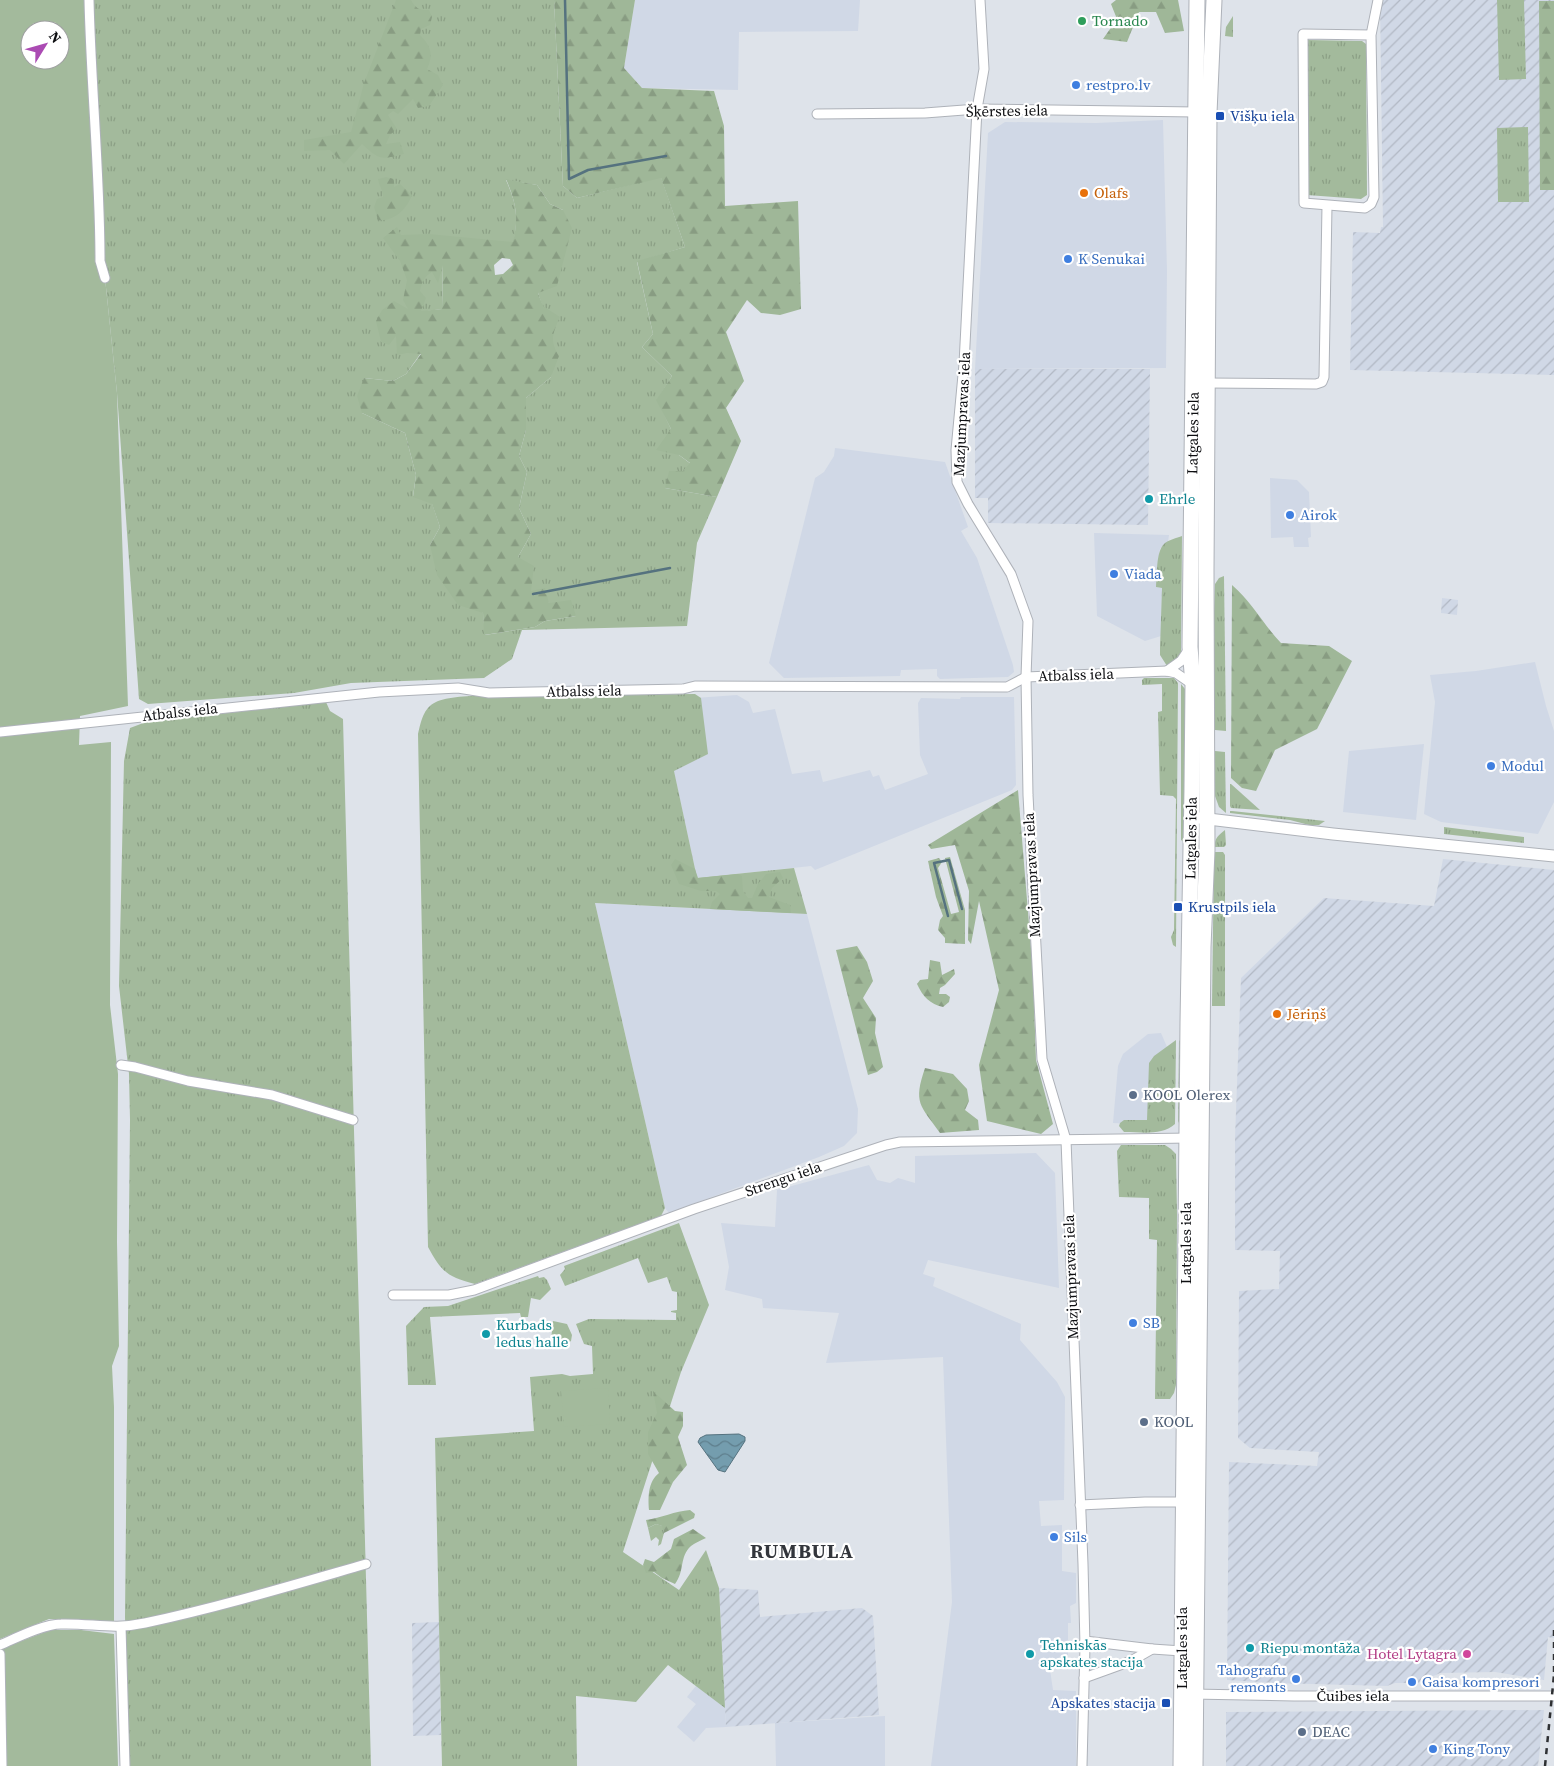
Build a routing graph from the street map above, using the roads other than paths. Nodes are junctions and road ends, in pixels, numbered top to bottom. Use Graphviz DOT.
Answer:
graph roads {
  1 [pos="89,0"];
  2 [pos="980,0"];
  3 [pos="1197,0"];
  4 [pos="1214,0"];
  5 [pos="1378,0"];
  6 [pos="1371,35"];
  7 [pos="977,109"];
  8 [pos="1196,112"];
  9 [pos="817,114"];
  10 [pos="1326,206"];
  11 [pos="105,278"];
  12 [pos="1207,383"];
  13 [pos="1190,647"];
  14 [pos="1167,671"];
  15 [pos="1026,677"];
  16 [pos="1193,685"];
  17 [pos="0,732"];
  18 [pos="1199,818"];
  19 [pos="1554,856"];
  20 [pos="121,1066"];
  21 [pos="353,1120"];
  22 [pos="1194,1138"];
  23 [pos="1066,1140"];
  24 [pos="393,1295"];
  25 [pos="1183,1502"];
  26 [pos="1080,1505"];
  27 [pos="366,1564"];
  28 [pos="121,1627"];
  29 [pos="1085,1641"];
  30 [pos="0,1645"];
  31 [pos="1152,1649"];
  32 [pos="1182,1651"];
  33 [pos="0,1654"];
  34 [pos="1084,1678"];
  35 [pos="1189,1694"];
  36 [pos="1554,1696"];
  37 [pos="2,1766"];
  38 [pos="125,1766"];
  39 [pos="1082,1766"];
  40 [pos="1181,1766"];
  41 [pos="1195,1766"];
  1 -- 11 [label="street"];
  2 -- 7 [label="street, Mazjumpravas iela"];
  3 -- 8 [label="highway, Latgales iela"];
  4 -- 12 [label="highway, Latgales iela"];
  5 -- 6 [label="street"];
  6 -- 10 [label="street"];
  6 -- 10 [label="street"];
  7 -- 8 [label="street, Šķērstes iela"];
  7 -- 9 [label="street, Šķērstes iela"];
  7 -- 15 [label="street, Mazjumpravas iela"];
  8 -- 13 [label="highway, Latgales iela"];
  10 -- 12 [label="street"];
  12 -- 18 [label="highway, Latgales iela"];
  13 -- 14 [label="street"];
  13 -- 16 [label="highway, Latgales iela"];
  14 -- 15 [label="street, Atbalss iela"];
  14 -- 16 [label="street, Atbalss iela"];
  15 -- 17 [label="street, Atbalss iela"];
  15 -- 23 [label="street, Mazjumpravas iela"];
  16 -- 18 [label="highway, Latgales iela"];
  18 -- 19 [label="street"];
  18 -- 22 [label="highway, Latgales iela"];
  20 -- 21 [label="street"];
  22 -- 23 [label="street, Strengu iela"];
  22 -- 25 [label="highway, Latgales iela"];
  22 -- 35 [label="highway, Latgales iela"];
  23 -- 24 [label="street, Strengu iela"];
  23 -- 26 [label="street, Mazjumpravas iela"];
  25 -- 26 [label="street"];
  25 -- 32 [label="highway, Latgales iela"];
  26 -- 29 [label="street, Mazjumpravas iela"];
  27 -- 28 [label="street"];
  28 -- 30 [label="street"];
  28 -- 38 [label="street"];
  29 -- 31 [label="street"];
  29 -- 34 [label="street, Mazjumpravas iela"];
  31 -- 32 [label="street"];
  31 -- 34 [label="street"];
  32 -- 35 [label="highway, Latgales iela"];
  33 -- 37 [label="street"];
  34 -- 39 [label="street, Mazjumpravas iela"];
  35 -- 36 [label="street, Čuibes iela"];
  35 -- 40 [label="highway, Latgales iela"];
  35 -- 41 [label="highway, Latgales iela"];
}
